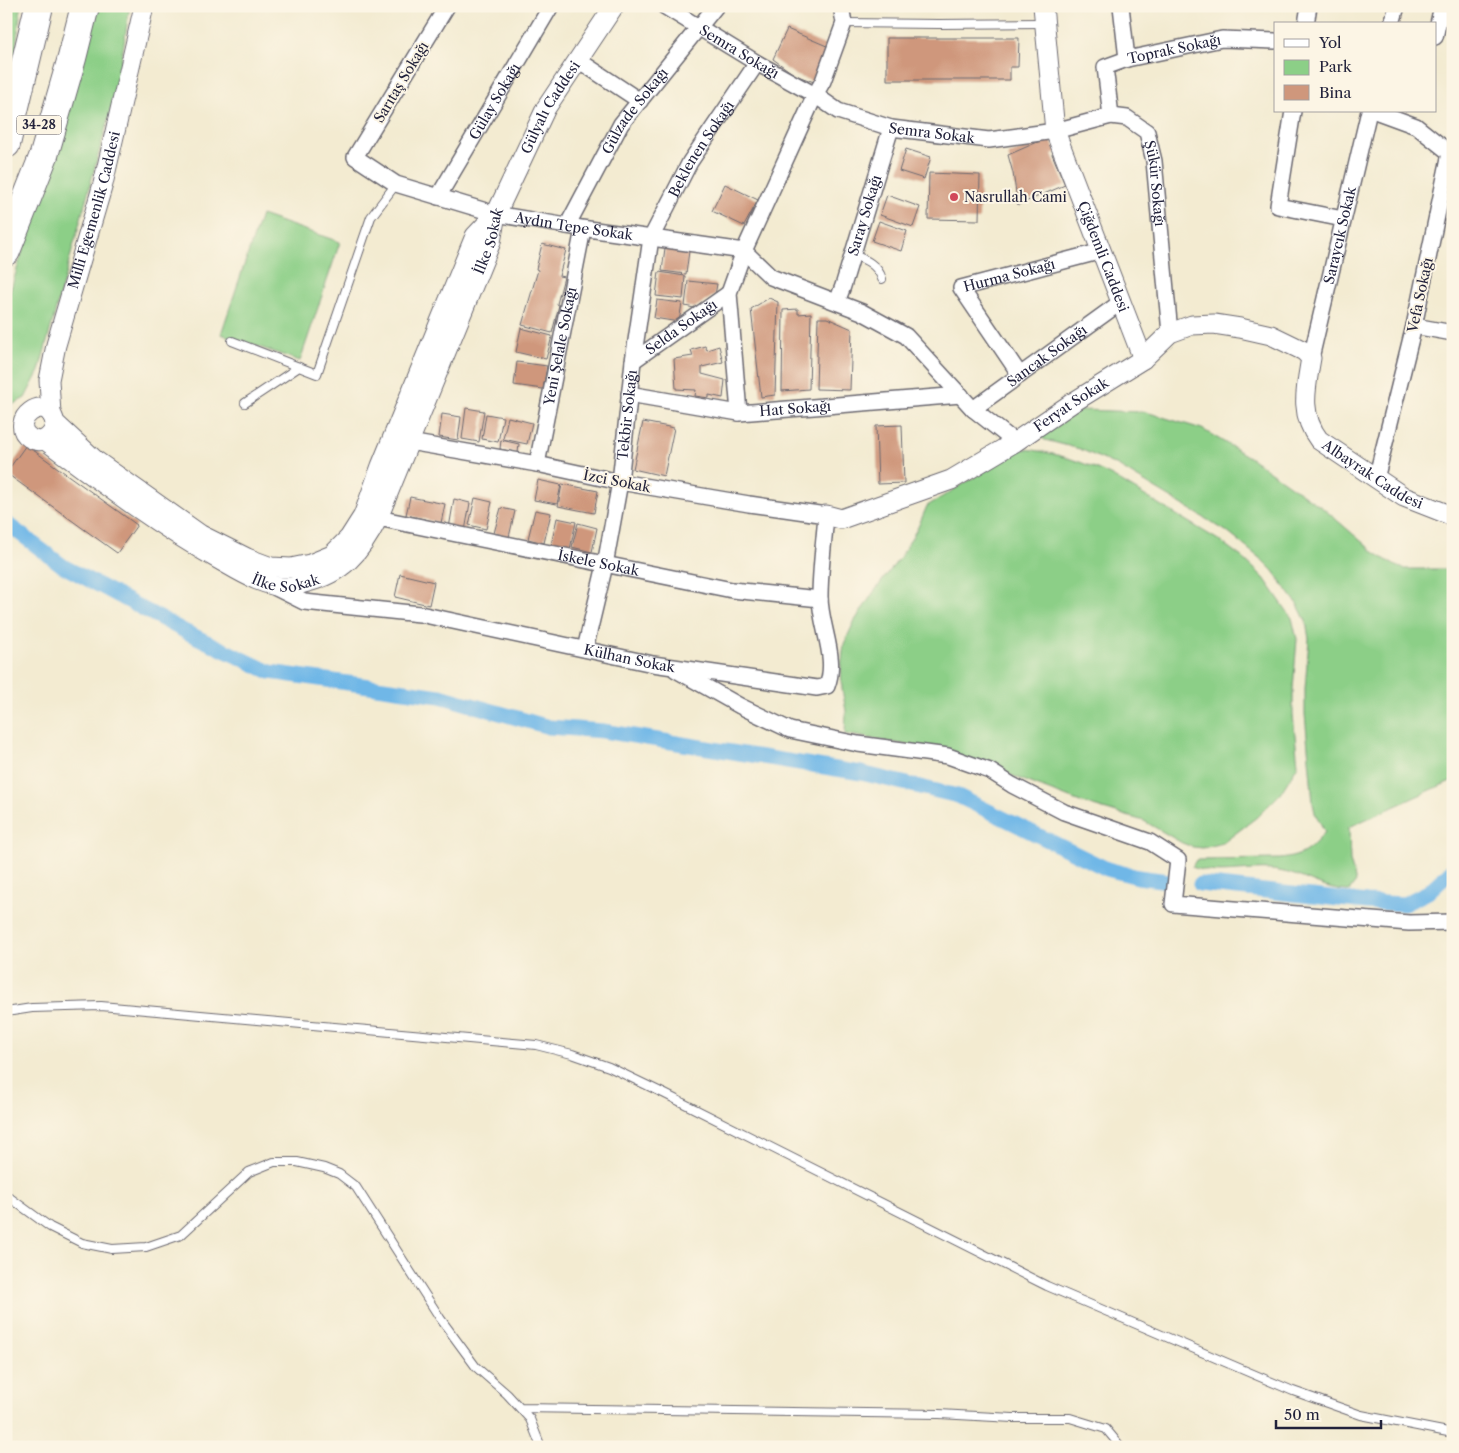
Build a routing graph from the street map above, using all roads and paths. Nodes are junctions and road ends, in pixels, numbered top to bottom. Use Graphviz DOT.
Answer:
graph roads {
  1 [pos="39,6"];
  2 [pos="68,6"];
  3 [pos="85,6"];
  4 [pos="136,6"];
  5 [pos="144,6"];
  6 [pos="447,6"];
  7 [pos="551,6"];
  8 [pos="614,6"];
  9 [pos="664,6"];
  10 [pos="716,6"];
  11 [pos="841,6"];
  12 [pos="1121,6"];
  13 [pos="1309,6"];
  14 [pos="1397,6"];
  15 [pos="1442,6"];
  16 [pos="1044,15"];
  17 [pos="844,22"];
  18 [pos="1306,22"];
  19 [pos="1393,22"];
  20 [pos="700,28"];
  21 [pos="1436,33"];
  22 [pos="1274,41"];
  23 [pos="578,60"];
  24 [pos="1127,60"];
  25 [pos="757,63"];
  26 [pos="815,95"];
  27 [pos="640,101"];
  28 [pos="1293,112"];
  29 [pos="1368,112"];
  30 [pos="1381,112"];
  31 [pos="1111,116"];
  32 [pos="1417,118"];
  33 [pos="891,128"];
  34 [pos="1056,131"];
  35 [pos="6,144"];
  36 [pos="354,157"];
  37 [pos="396,184"];
  38 [pos="438,197"];
  39 [pos="496,214"];
  40 [pos="1343,219"];
  41 [pos="567,226"];
  42 [pos="584,229"];
  43 [pos="652,238"];
  44 [pos="6,242"];
  45 [pos="6,250"];
  46 [pos="744,251"];
  47 [pos="1102,251"];
  48 [pos="852,255"];
  49 [pos="882,279"];
  50 [pos="729,293"];
  51 [pos="837,302"];
  52 [pos="1121,302"];
  53 [pos="1414,326"];
  54 [pos="1170,333"];
  55 [pos="1453,333"];
  56 [pos="232,341"];
  57 [pos="1311,358"];
  58 [pos="1143,359"];
  59 [pos="633,361"];
  60 [pos="299,367"];
  61 [pos="1020,375"];
  62 [pos="629,394"];
  63 [pos="960,395"];
  64 [pos="245,403"];
  65 [pos="973,409"];
  66 [pos="739,412"];
  67 [pos="6,420"];
  68 [pos="33,420"];
  69 [pos="401,439"];
  70 [pos="45,440"];
  71 [pos="1015,442"];
  72 [pos="536,464"];
  73 [pos="1376,479"];
  74 [pos="620,482"];
  75 [pos="1452,513"];
  76 [pos="826,515"];
  77 [pos="378,518"];
  78 [pos="606,565"];
  79 [pos="268,584"];
  80 [pos="820,599"];
  81 [pos="585,650"];
  82 [pos="668,666"];
  83 [pos="1453,922"];
  84 [pos="6,1012"];
  85 [pos="6,1195"];
  86 [pos="520,1408"];
  87 [pos="1453,1433"];
  88 [pos="540,1447"];
  89 [pos="1121,1447"];
  1 -- 35 [label="highway, 34-28"];
  2 -- 44 [label="highway, 34-28"];
  3 -- 45 [label="highway"];
  4 -- 68 [label="street, Milli Egemenlik Caddesi"];
  5 -- 68 [label="street, Milli Egemenlik Caddesi"];
  6 -- 36 [label="street, Sarıtaş Sokağı"];
  7 -- 38 [label="street, Gülay Sokağı"];
  8 -- 23 [label="street, Gülyalı Caddesi"];
  9 -- 20 [label="street, Semra Sokağı"];
  10 -- 20 [label="street, Gülzade Sokağı"];
  11 -- 17 [label="street"];
  12 -- 24 [label="street, Toprak Sokağı"];
  13 -- 18 [label="street"];
  14 -- 19 [label="street"];
  15 -- 21 [label="street"];
  16 -- 17 [label="lane"];
  16 -- 34 [label="street, Çiğdemli Caddesi"];
  17 -- 26 [label="street"];
  20 -- 25 [label="street, Semra Sokağı"];
  20 -- 27 [label="street, Gülzade Sokağı"];
  22 -- 24 [label="street, Toprak Sokağı"];
  23 -- 27 [label="street"];
  23 -- 39 [label="street, Gülyalı Caddesi"];
  24 -- 31 [label="street"];
  25 -- 26 [label="street, Semra Sokağı"];
  25 -- 43 [label="street, Beklenen Sokağı"];
  26 -- 33 [label="street, Semra Sokak"];
  26 -- 46 [label="street"];
  27 -- 41 [label="street, Gülzade Sokağı"];
  28 -- 40 [label="street"];
  29 -- 40 [label="street, Saraycık Sokak"];
  30 -- 32 [label="street, Vefa Sokağı"];
  31 -- 34 [label="street"];
  31 -- 54 [label="street, Şükür Sokağı"];
  32 -- 53 [label="street, Vefa Sokağı"];
  33 -- 34 [label="street, Semra Sokak"];
  33 -- 48 [label="street, Saray Sokağı"];
  34 -- 47 [label="street, Çiğdemli Caddesi"];
  36 -- 37 [label="street, Aydın Tepe Sokak"];
  37 -- 38 [label="street, Aydın Tepe Sokak"];
  37 -- 60 [label="lane"];
  38 -- 39 [label="street, Aydın Tepe Sokak"];
  39 -- 41 [label="street, Aydın Tepe Sokak"];
  39 -- 69 [label="street, İlke Sokak"];
  40 -- 57 [label="street, Saraycık Sokak"];
  41 -- 42 [label="street, Aydın Tepe Sokak"];
  42 -- 43 [label="street, Aydın Tepe Sokak"];
  42 -- 72 [label="street, Yeni Şelale Sokağı"];
  43 -- 46 [label="street, Aydın Tepe Sokak"];
  43 -- 59 [label="street, Tekbir Sokağı"];
  46 -- 50 [label="street"];
  46 -- 51 [label="street"];
  47 -- 52 [label="street, Çiğdemli Caddesi"];
  47 -- 61 [label="street, Hurma Sokağı"];
  48 -- 49 [label="lane"];
  48 -- 51 [label="street, Saray Sokağı"];
  50 -- 59 [label="street, Selda Sokağı"];
  50 -- 66 [label="street"];
  51 -- 63 [label="street"];
  52 -- 58 [label="street, Çiğdemli Caddesi"];
  52 -- 61 [label="street, Sancak Sokağı"];
  53 -- 55 [label="street"];
  53 -- 73 [label="street, Vefa Sokağı"];
  54 -- 57 [label="street, Feryat Sokak"];
  54 -- 58 [label="street, Feryat Sokak"];
  56 -- 60 [label="lane"];
  57 -- 73 [label="street, Albayrak Caddesi"];
  58 -- 71 [label="street, Feryat Sokak"];
  59 -- 62 [label="street, Tekbir Sokağı"];
  60 -- 64 [label="lane"];
  61 -- 65 [label="street, Sancak Sokağı"];
  62 -- 66 [label="street, Hat Sokağı"];
  62 -- 74 [label="street, Tekbir Sokağı"];
  63 -- 65 [label="street"];
  63 -- 66 [label="street, Hat Sokağı"];
  65 -- 71 [label="street"];
  67 -- 68 [label="street"];
  68 -- 69 [label="street, İlke Sokak"];
  68 -- 70 [label="street, Milli Egemenlik Caddesi"];
  69 -- 72 [label="street, İzci Sokak"];
  69 -- 77 [label="street, İlke Sokak"];
  70 -- 79 [label="street, İlke Sokak"];
  71 -- 76 [label="street, Feryat Sokak"];
  72 -- 74 [label="street, İzci Sokak"];
  73 -- 75 [label="street, Albayrak Caddesi"];
  74 -- 76 [label="street, İzci Sokak"];
  74 -- 78 [label="street, Tekbir Sokağı"];
  76 -- 80 [label="street, Külhan Sokak"];
  77 -- 78 [label="street, İskele Sokak"];
  77 -- 79 [label="street, İlke Sokak"];
  78 -- 80 [label="street, İskele Sokak"];
  78 -- 81 [label="street, Tekbir Sokağı"];
  79 -- 81 [label="street, Külhan Sokak"];
  80 -- 82 [label="street, Külhan Sokak"];
  81 -- 82 [label="street, Külhan Sokak"];
  82 -- 83 [label="street"];
  84 -- 87 [label="lane"];
  85 -- 86 [label="lane"];
  86 -- 88 [label="lane"];
  86 -- 89 [label="lane"];
}
